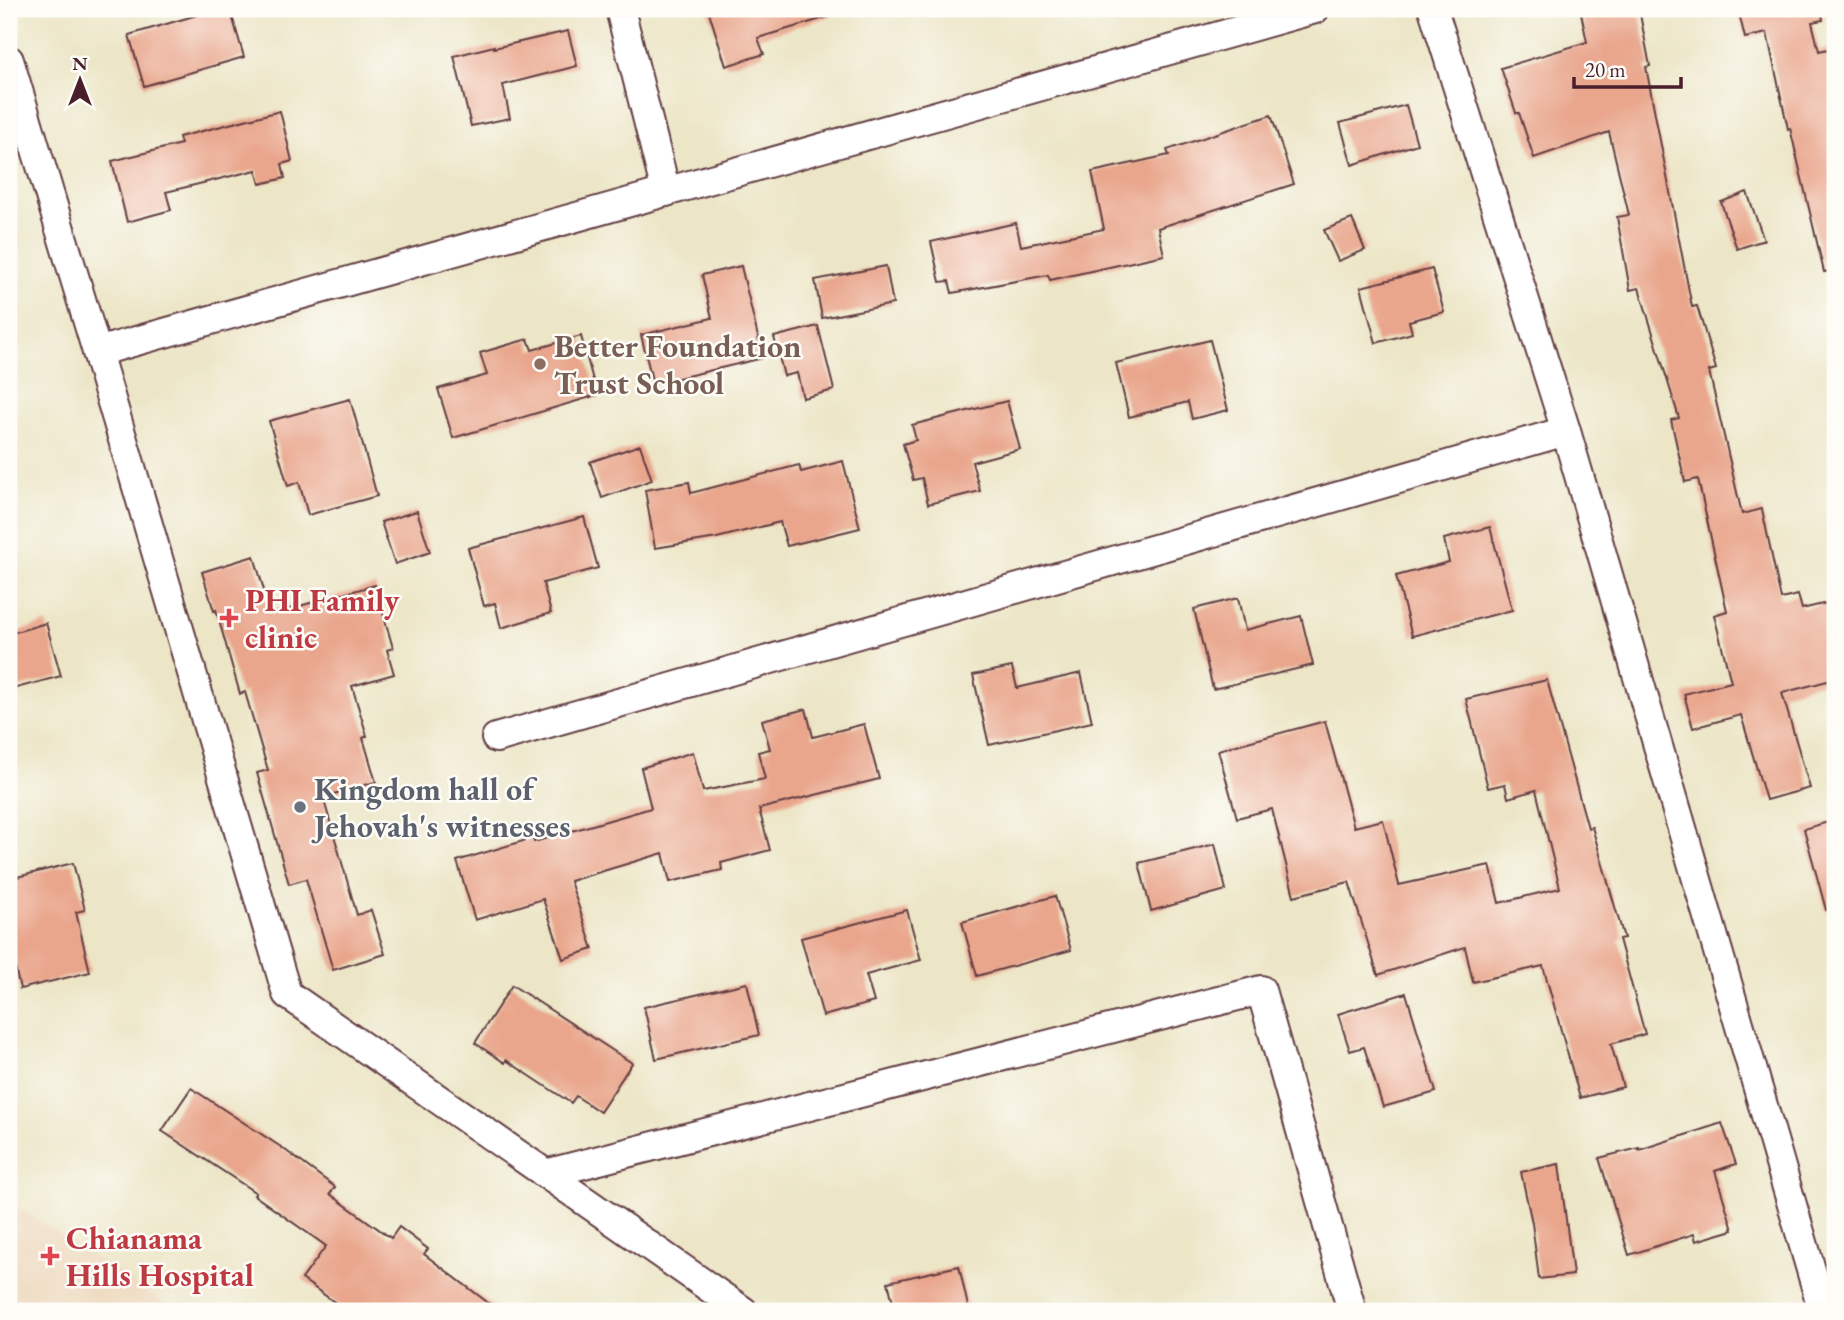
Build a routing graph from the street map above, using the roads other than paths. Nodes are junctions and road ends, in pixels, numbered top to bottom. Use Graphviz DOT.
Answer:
graph roads {
  1 [pos="620,9"];
  2 [pos="1315,9"];
  3 [pos="1433,9"];
  4 [pos="9,60"];
  5 [pos="666,192"];
  6 [pos="97,352"];
  7 [pos="1566,431"];
  8 [pos="496,737"];
  9 [pos="545,1174"];
  10 [pos="743,1311"];
  11 [pos="1352,1311"];
  12 [pos="1823,1311"];
  1 -- 5 [label="street"];
  2 -- 5 [label="street"];
  3 -- 7 [label="street"];
  4 -- 6 [label="street"];
  5 -- 6 [label="street"];
  6 -- 9 [label="street"];
  7 -- 8 [label="street"];
  7 -- 12 [label="street"];
  9 -- 10 [label="street"];
  9 -- 11 [label="street"];
}
